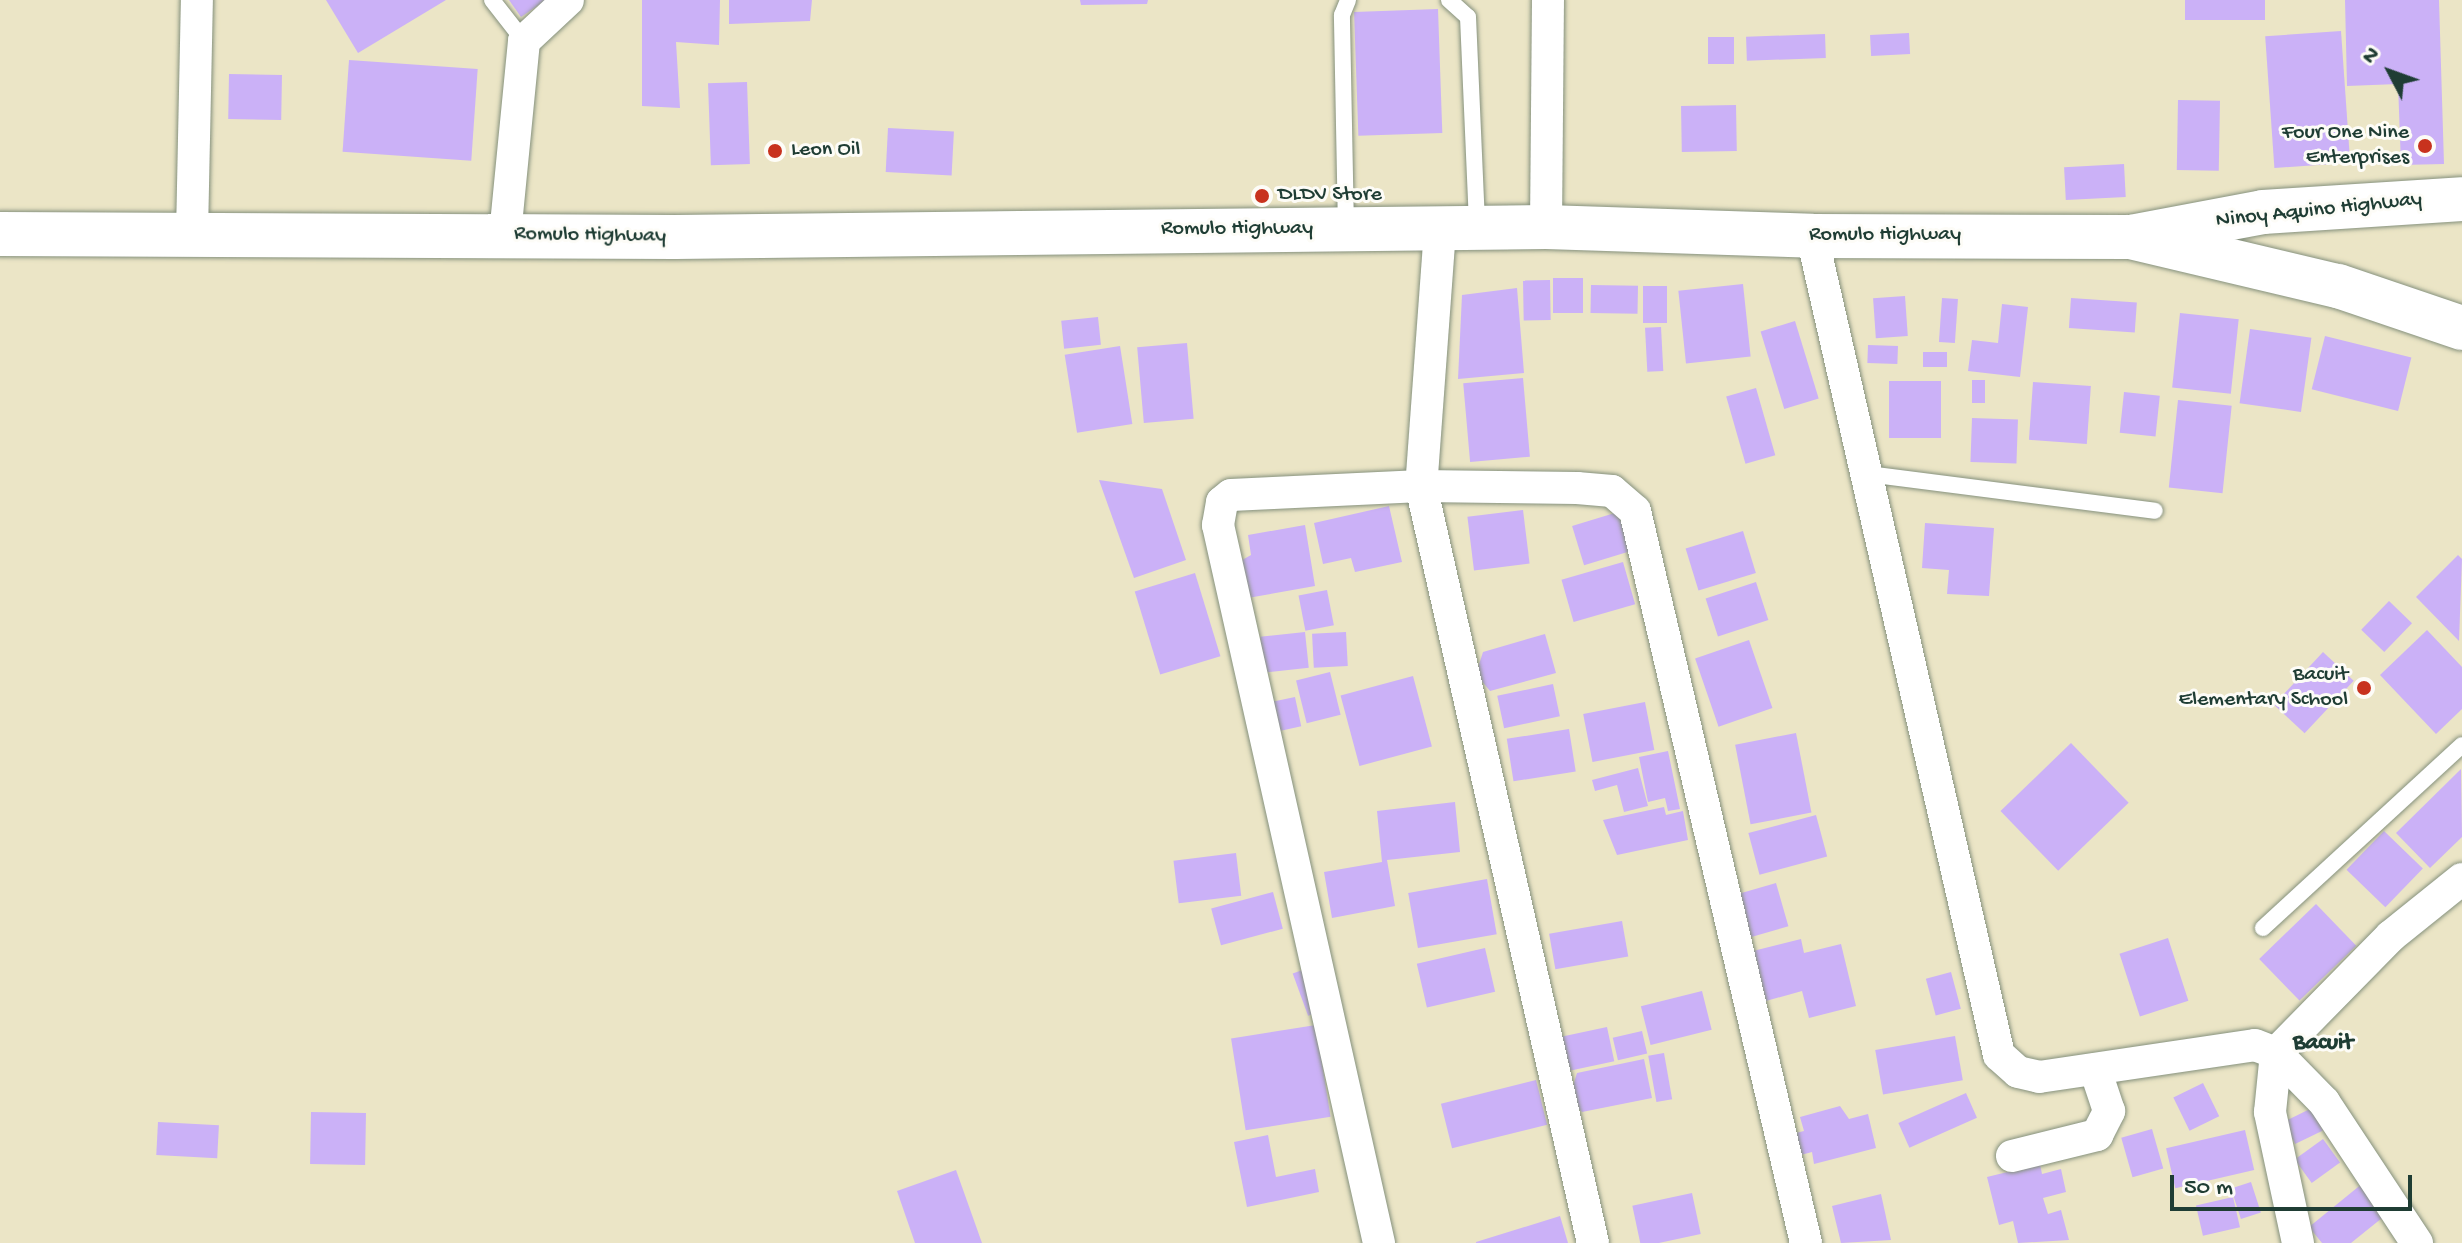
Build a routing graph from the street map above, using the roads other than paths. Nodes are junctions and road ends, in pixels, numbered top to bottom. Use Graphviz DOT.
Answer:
graph roads {
  1 [pos="197,0"];
  2 [pos="492,0"];
  3 [pos="568,0"];
  4 [pos="1348,0"];
  5 [pos="1449,0"];
  6 [pos="1548,0"];
  7 [pos="524,41"];
  8 [pos="2462,199"];
  9 [pos="1546,227"];
  10 [pos="1459,229"];
  11 [pos="1346,230"];
  12 [pos="0,234"];
  13 [pos="192,234"];
  14 [pos="505,235"];
  15 [pos="1812,236"];
  16 [pos="2130,237"];
  17 [pos="2462,328"];
  18 [pos="1868,474"];
  19 [pos="1421,486"];
  20 [pos="2155,511"];
  21 [pos="2462,745"];
  22 [pos="2462,879"];
  23 [pos="2263,928"];
  24 [pos="2276,1053"];
  25 [pos="2095,1069"];
  26 [pos="2012,1156"];
  27 [pos="1379,1243"];
  28 [pos="1593,1243"];
  29 [pos="1806,1243"];
  30 [pos="2298,1243"];
  31 [pos="2417,1243"];
  1 -- 13 [label="street"];
  2 -- 7 [label="lane"];
  3 -- 7 [label="street"];
  4 -- 11 [label="lane"];
  5 -- 10 [label="lane"];
  6 -- 9 [label="street"];
  7 -- 14 [label="street"];
  8 -- 16 [label="main road, Ninoy Aquino Highway"];
  9 -- 10 [label="main road, Romulo Highway"];
  9 -- 15 [label="main road, Romulo Highway"];
  10 -- 11 [label="main road, Romulo Highway"];
  10 -- 19 [label="street"];
  11 -- 14 [label="main road, Romulo Highway"];
  12 -- 13 [label="main road, Romulo Highway"];
  13 -- 14 [label="main road, Romulo Highway"];
  15 -- 16 [label="main road, Romulo Highway"];
  15 -- 18 [label="street"];
  16 -- 17 [label="main road, Romulo Highway"];
  18 -- 20 [label="lane"];
  18 -- 25 [label="street"];
  19 -- 27 [label="street"];
  19 -- 28 [label="street"];
  19 -- 29 [label="street"];
  21 -- 23 [label="lane"];
  22 -- 24 [label="street"];
  24 -- 25 [label="street"];
  24 -- 30 [label="street"];
  24 -- 31 [label="street"];
  25 -- 26 [label="street"];
}
